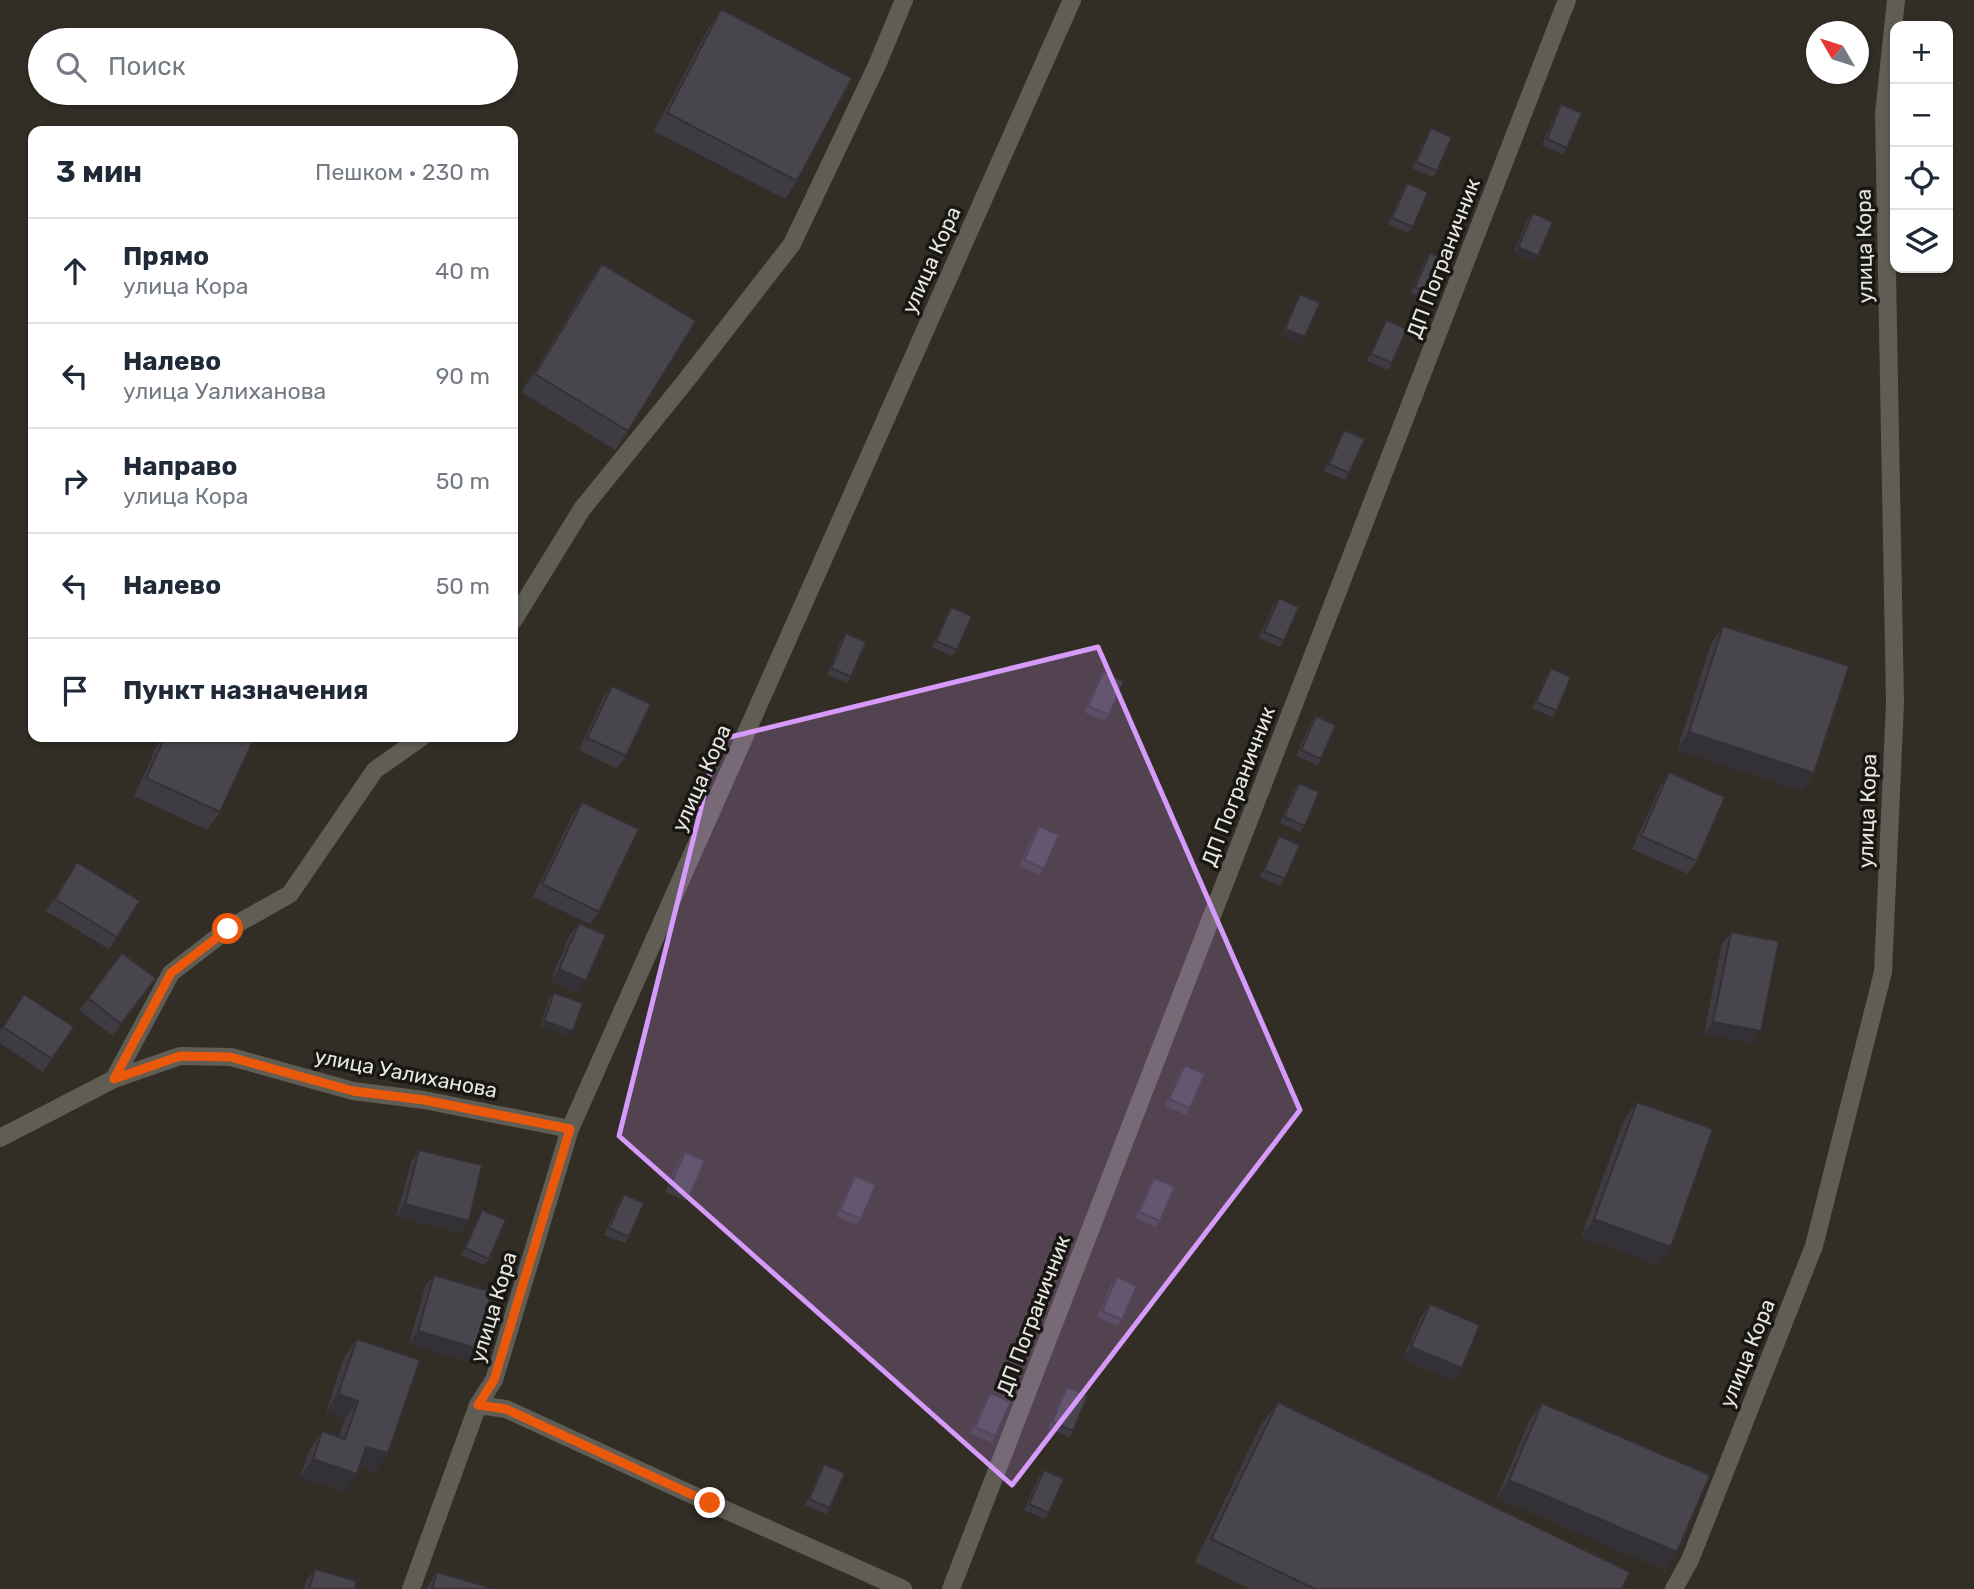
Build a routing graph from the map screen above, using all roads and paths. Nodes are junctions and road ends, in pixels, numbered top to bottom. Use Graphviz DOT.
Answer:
graph roads {
  1 [pos="904,0"];
  2 [pos="1072,0"];
  3 [pos="1567,0"];
  4 [pos="1896,0"];
  5 [pos="518,613"];
  6 [pos="415,742"];
  7 [pos="114,1079"];
  8 [pos="570,1129"];
  9 [pos="0,1138"];
  10 [pos="478,1405"];
  11 [pos="411,1589"];
  12 [pos="903,1589"];
  13 [pos="951,1589"];
  14 [pos="1674,1589"];
  1 -- 5 [label="street"];
  2 -- 8 [label="street, улица Кора"];
  3 -- 13 [label="street, ДП Пограничник"];
  4 -- 14 [label="street, улица Кора"];
  6 -- 7 [label="street"];
  7 -- 8 [label="street, улица Уалиханова"];
  7 -- 9 [label="street, улица Уалиханова"];
  8 -- 10 [label="street, улица Кора"];
  10 -- 11 [label="street, улица Кора"];
  10 -- 12 [label="street"];
}
